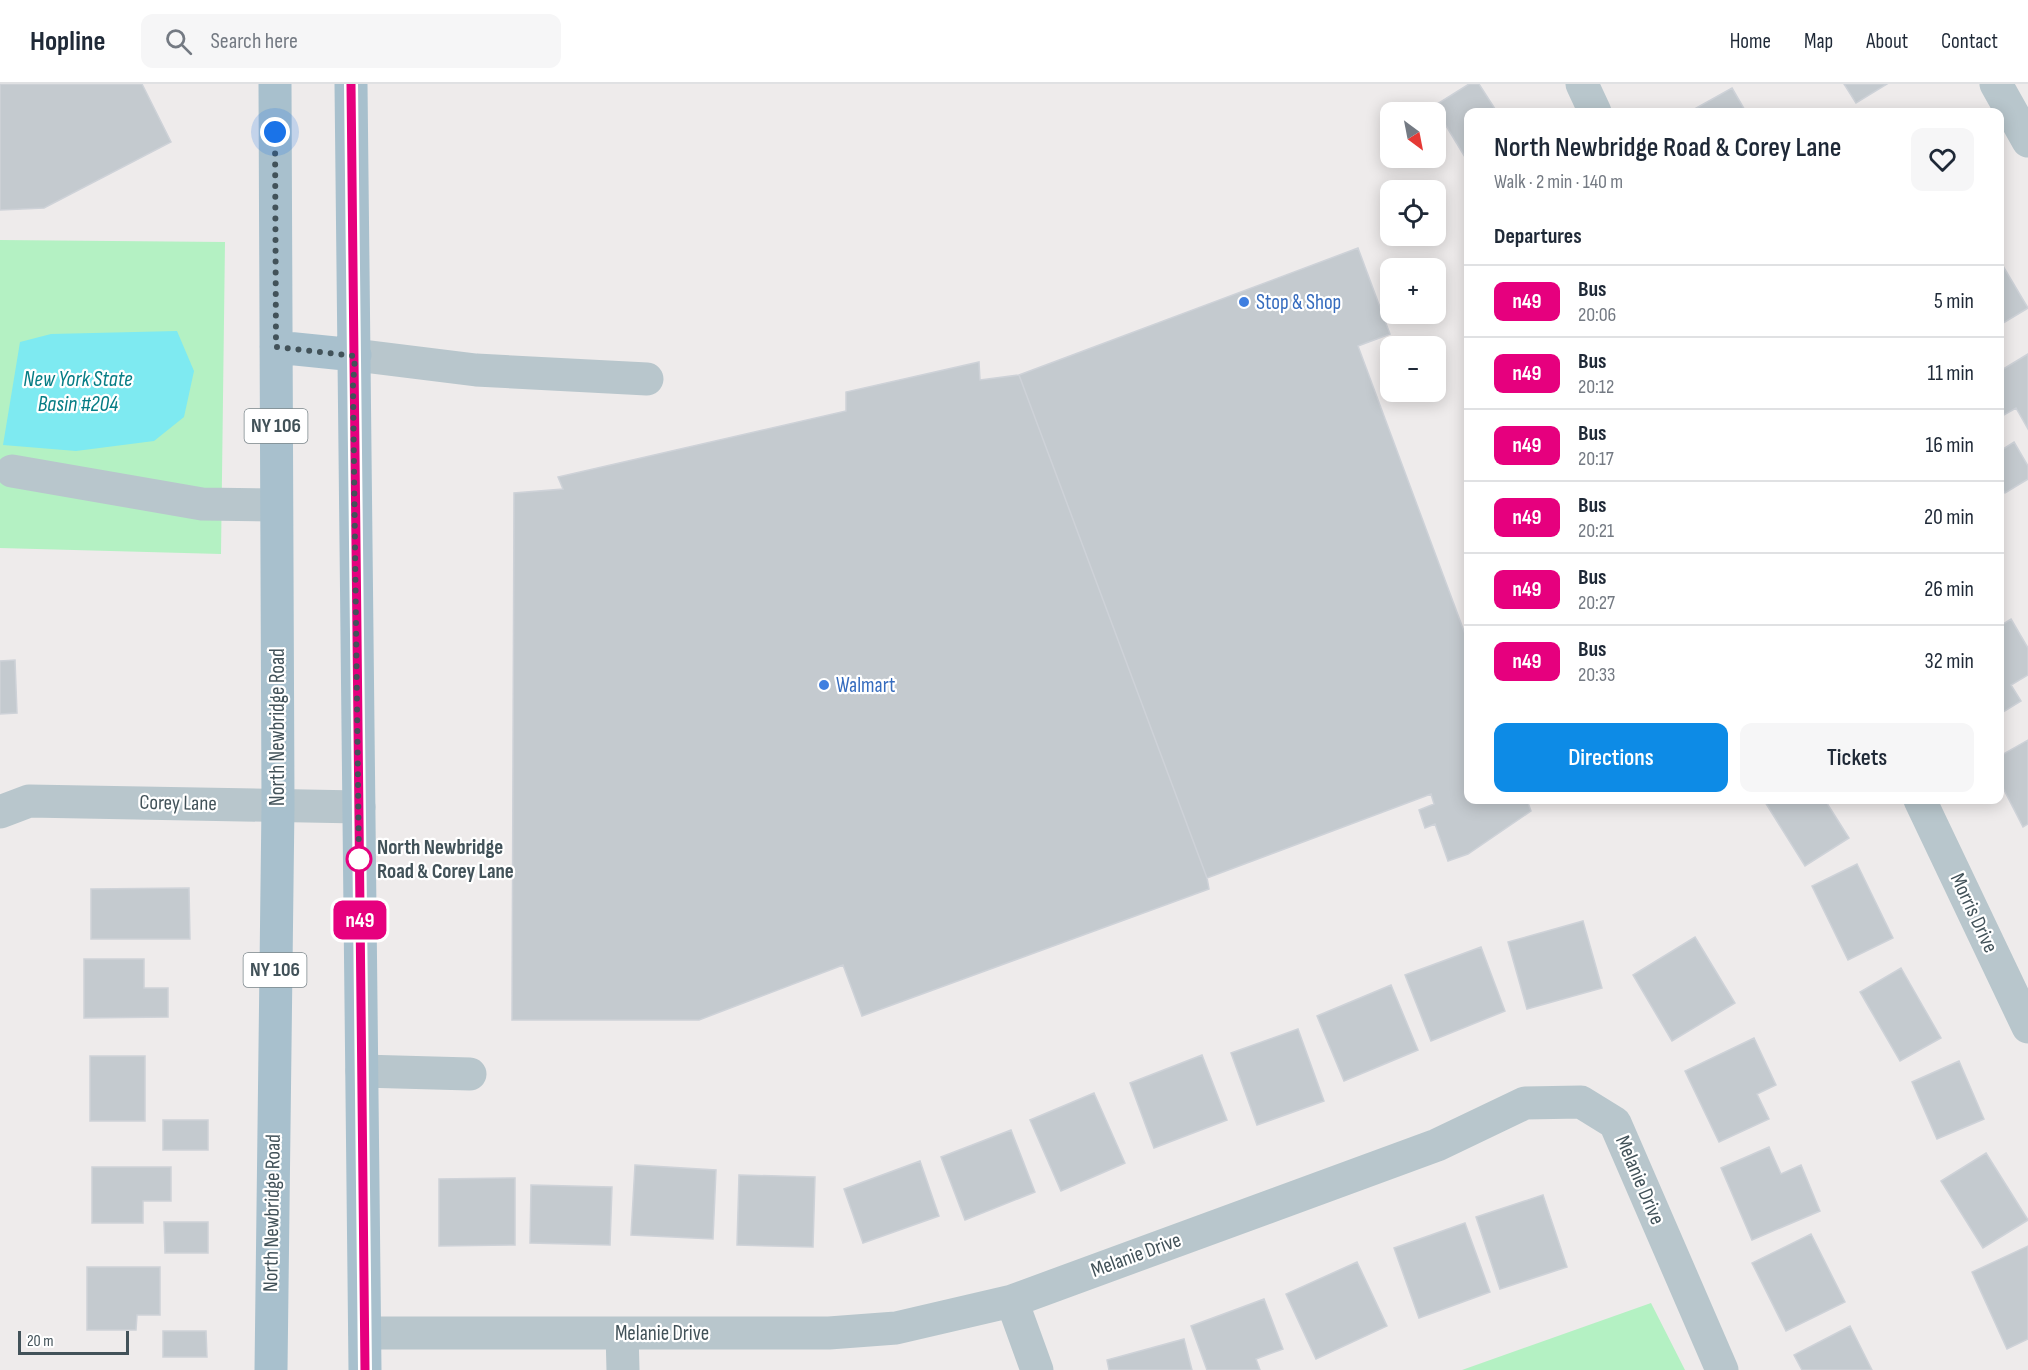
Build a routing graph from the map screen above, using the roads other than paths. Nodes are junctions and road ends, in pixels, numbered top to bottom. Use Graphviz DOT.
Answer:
graph roads {
  1 [pos="275,84"];
  2 [pos="351,84"];
  3 [pos="1582,84"];
  4 [pos="1996,84"];
  5 [pos="1593,108"];
  6 [pos="2028,141"];
  7 [pos="276,347"];
  8 [pos="355,356"];
  9 [pos="647,379"];
  10 [pos="12,471"];
  11 [pos="276,505"];
  12 [pos="1922,804"];
  13 [pos="278,805"];
  14 [pos="359,807"];
  15 [pos="0,812"];
  16 [pos="2028,1027"];
  17 [pos="362,1071"];
  18 [pos="470,1074"];
  19 [pos="1012,1300"];
  20 [pos="365,1333"];
  21 [pos="622,1333"];
  22 [pos="271,1370"];
  23 [pos="365,1370"];
  24 [pos="623,1370"];
  25 [pos="1037,1370"];
  26 [pos="1722,1370"];
  1 -- 7 [label="main road, North Newbridge Road / NY 106"];
  2 -- 8 [label="main road"];
  3 -- 5 [label="street"];
  4 -- 6 [label="street"];
  7 -- 8 [label="main road"];
  7 -- 11 [label="main road, North Newbridge Road / NY 106"];
  8 -- 9 [label="street"];
  8 -- 14 [label="main road"];
  10 -- 11 [label="street"];
  11 -- 13 [label="main road, North Newbridge Road / NY 106"];
  12 -- 16 [label="street, Morris Drive"];
  13 -- 14 [label="street, Corey Lane"];
  13 -- 15 [label="street, Corey Lane"];
  13 -- 22 [label="main road, North Newbridge Road / NY 106"];
  14 -- 17 [label="main road"];
  17 -- 18 [label="street"];
  17 -- 20 [label="main road"];
  19 -- 21 [label="street, Melanie Drive"];
  19 -- 25 [label="street"];
  19 -- 26 [label="street, Melanie Drive"];
  20 -- 21 [label="street, Melanie Drive"];
  20 -- 23 [label="main road"];
  21 -- 24 [label="street"];
}
